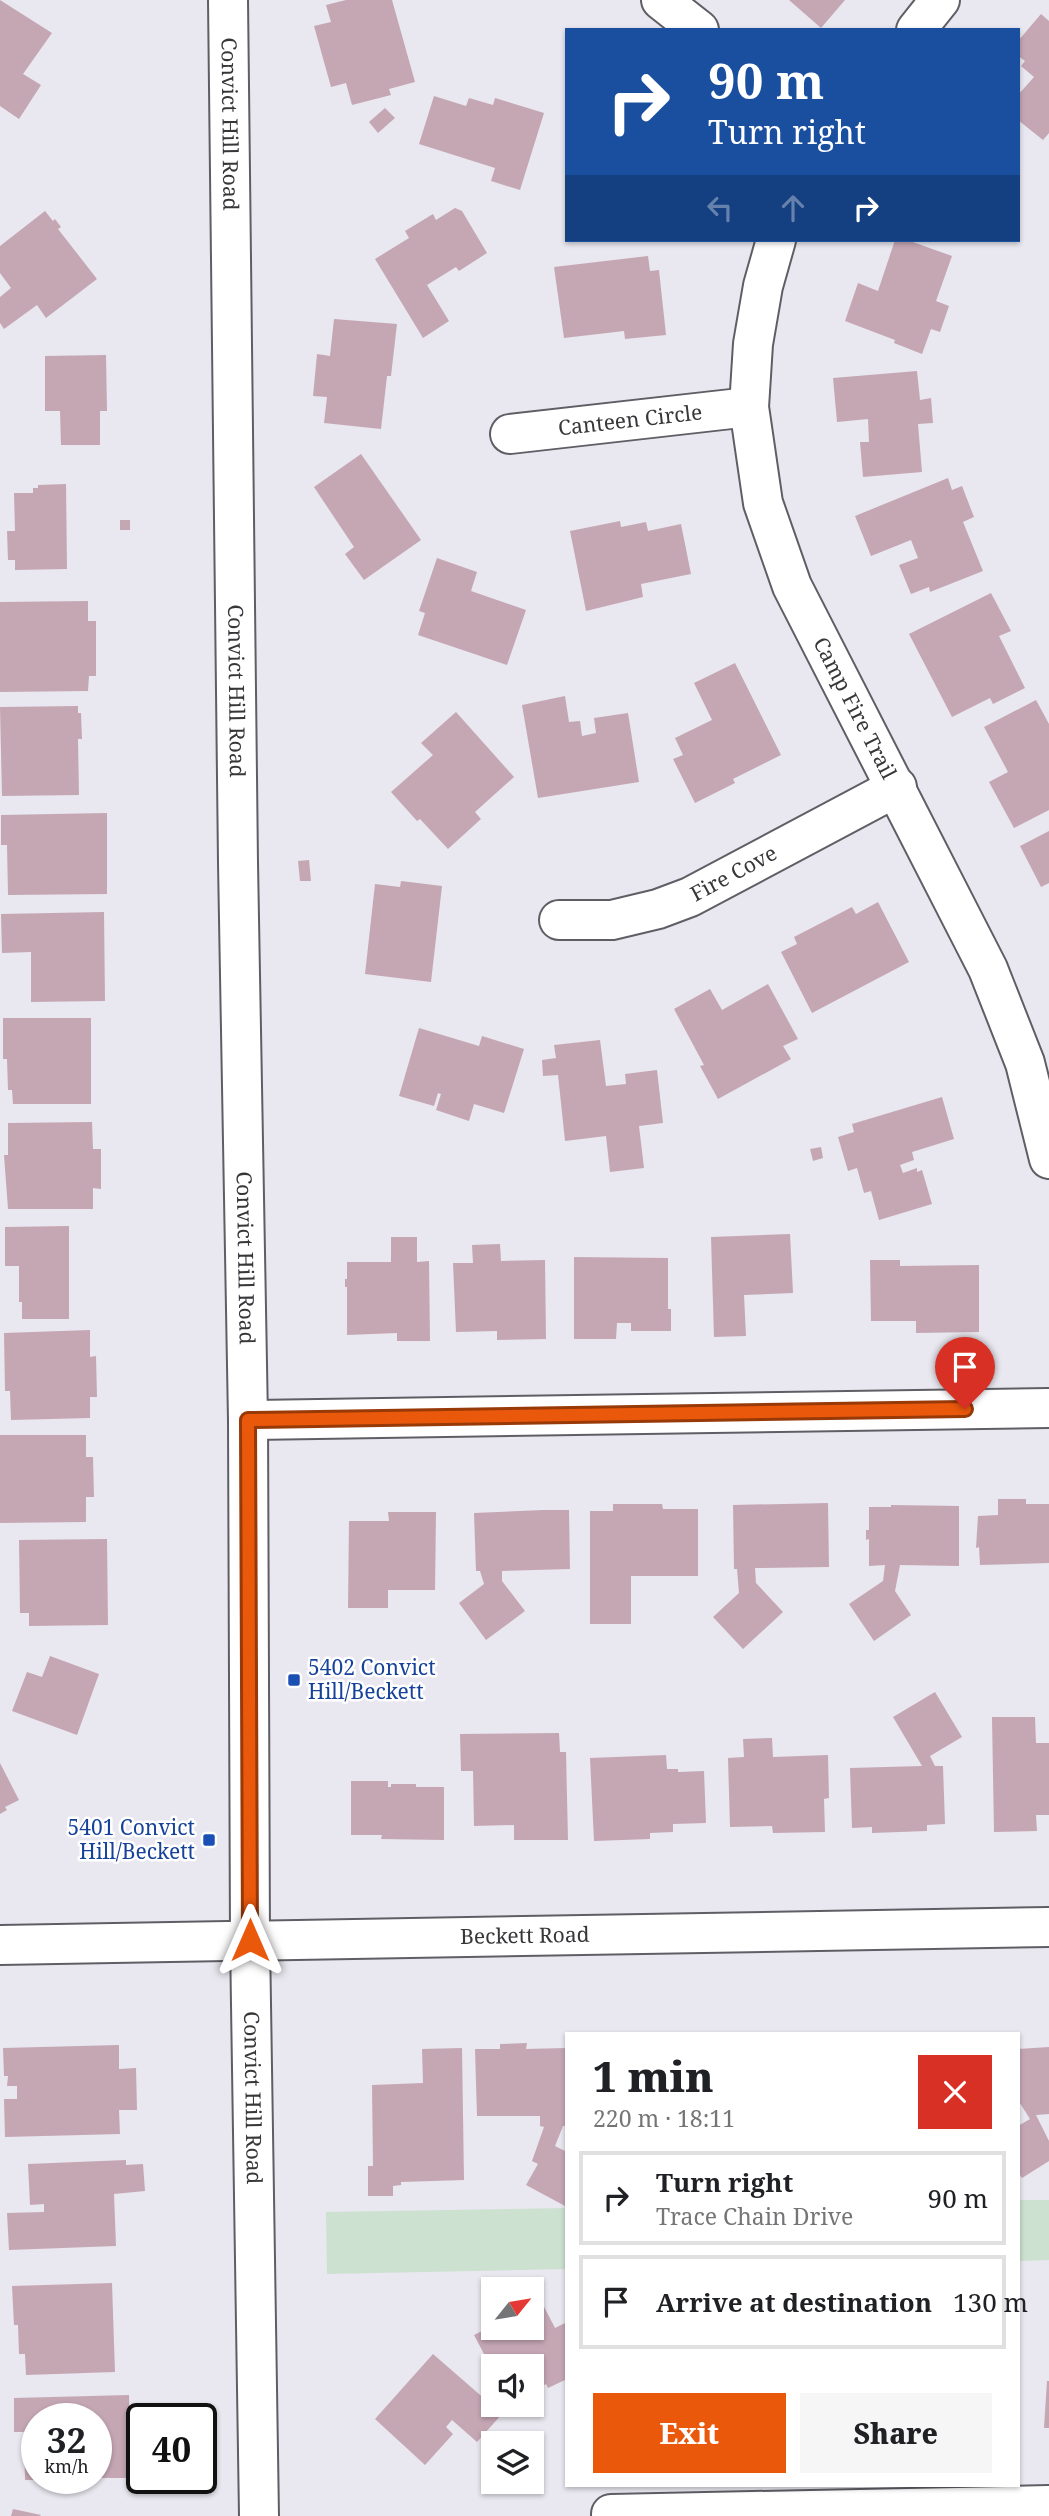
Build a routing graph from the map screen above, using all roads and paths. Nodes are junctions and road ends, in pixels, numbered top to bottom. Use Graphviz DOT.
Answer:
graph roads {
  1 [pos="228,0"];
  2 [pos="660,0"];
  3 [pos="940,0"];
  4 [pos="696,28"];
  5 [pos="918,28"];
  6 [pos="775,242"];
  7 [pos="749,407"];
  8 [pos="510,434"];
  9 [pos="897,787"];
  10 [pos="559,920"];
  11 [pos="1049,1158"];
  12 [pos="1049,1408"];
  13 [pos="248,1420"];
  14 [pos="1049,1927"];
  15 [pos="250,1940"];
  16 [pos="0,1945"];
  17 [pos="1049,2505"];
  18 [pos="611,2514"];
  19 [pos="259,2516"];
  1 -- 13 [label="street, Convict Hill Road"];
  2 -- 4 [label="street"];
  3 -- 5 [label="street"];
  6 -- 7 [label="street, Camp Fire Trail"];
  7 -- 8 [label="street, Canteen Circle"];
  7 -- 9 [label="street, Camp Fire Trail"];
  9 -- 10 [label="street, Fire Cove"];
  9 -- 11 [label="street, Camp Fire Trail"];
  12 -- 13 [label="street"];
  13 -- 15 [label="street, Convict Hill Road"];
  14 -- 15 [label="street, Beckett Road"];
  15 -- 16 [label="street, Beckett Road"];
  15 -- 19 [label="street, Convict Hill Road"];
  17 -- 18 [label="street"];
}
